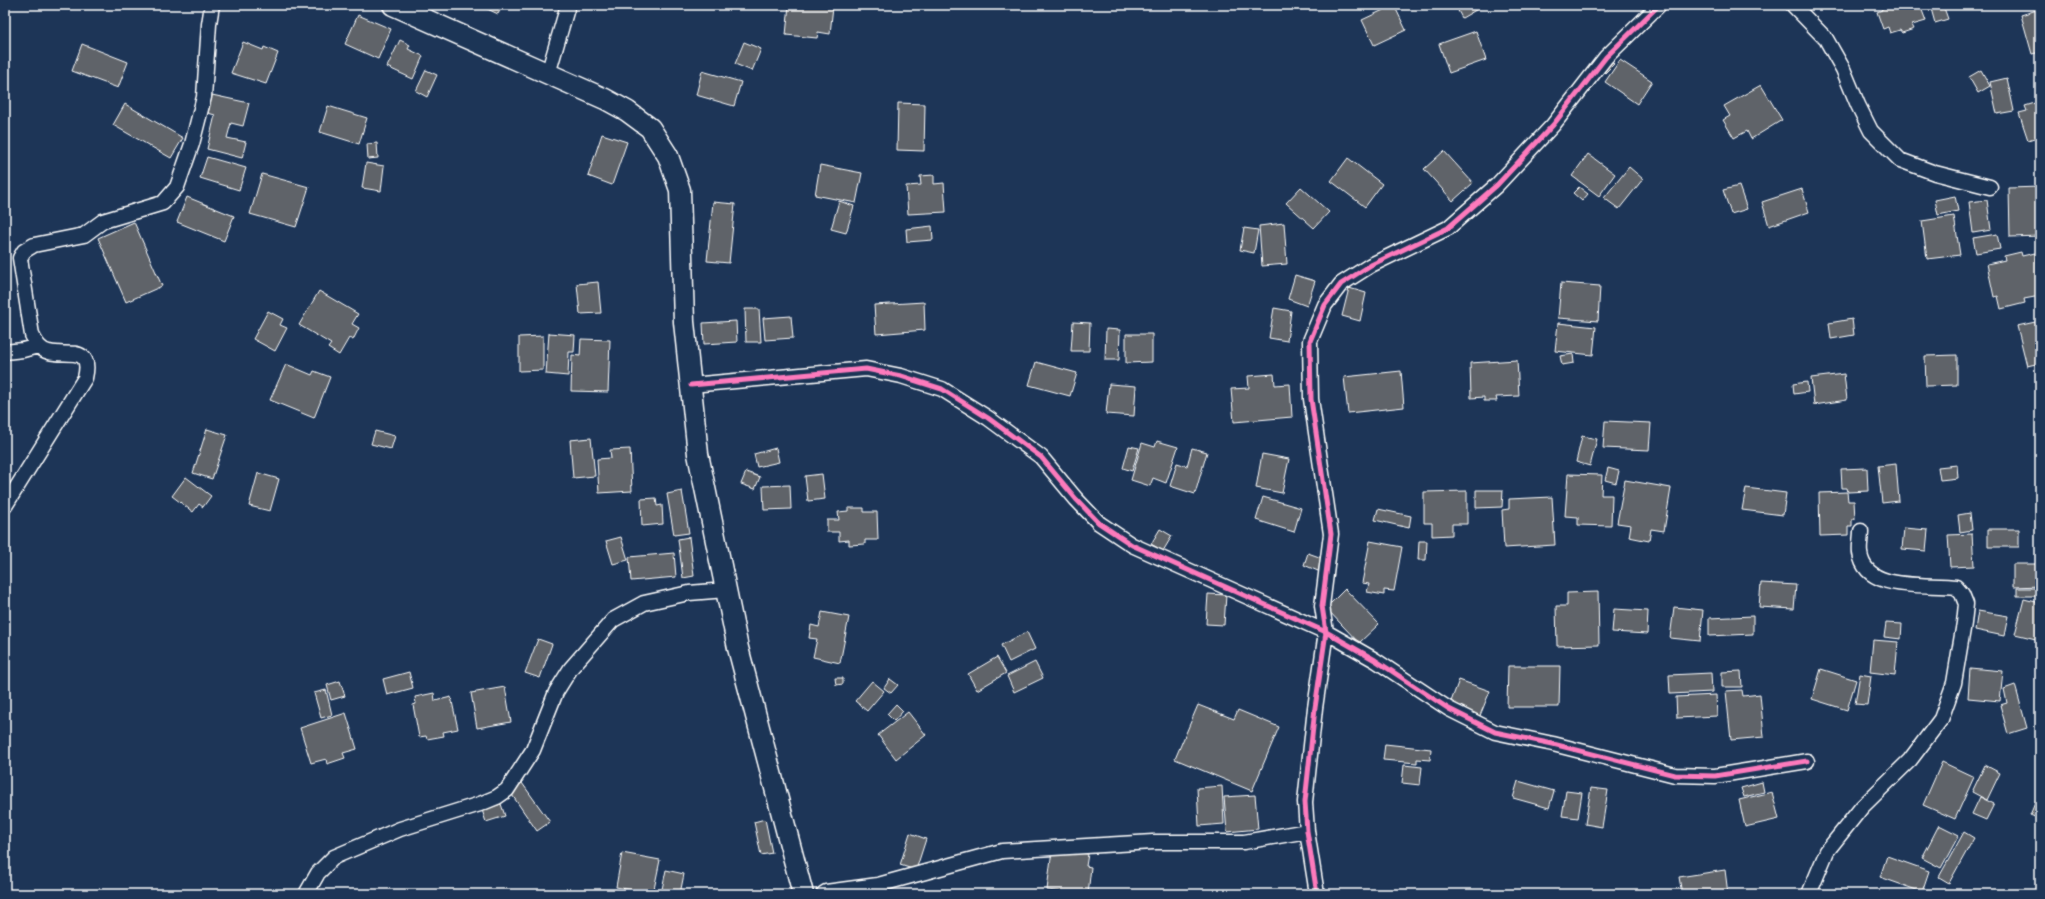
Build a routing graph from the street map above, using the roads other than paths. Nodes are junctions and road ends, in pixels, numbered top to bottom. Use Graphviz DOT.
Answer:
graph roads {
  1 [pos="212,5"];
  2 [pos="393,5"];
  3 [pos="568,5"];
  4 [pos="1659,5"];
  5 [pos="1794,5"];
  6 [pos="548,74"];
  7 [pos="1990,187"];
  8 [pos="38,346"];
  9 [pos="5,352"];
  10 [pos="691,385"];
  11 [pos="5,506"];
  12 [pos="1861,531"];
  13 [pos="726,590"];
  14 [pos="1326,632"];
  15 [pos="1807,760"];
  16 [pos="1307,831"];
  17 [pos="306,894"];
  18 [pos="803,894"];
  19 [pos="823,894"];
  20 [pos="1318,894"];
  21 [pos="1808,894"];
  1 -- 8 [label="street"];
  2 -- 6 [label="main road"];
  3 -- 6 [label="street"];
  4 -- 14 [label="street"];
  5 -- 7 [label="street"];
  6 -- 10 [label="main road"];
  8 -- 9 [label="street"];
  8 -- 11 [label="street"];
  10 -- 13 [label="main road"];
  10 -- 14 [label="street"];
  12 -- 21 [label="street"];
  13 -- 17 [label="street"];
  13 -- 18 [label="main road"];
  14 -- 15 [label="street"];
  14 -- 16 [label="street"];
  16 -- 19 [label="street"];
  16 -- 20 [label="street"];
}
